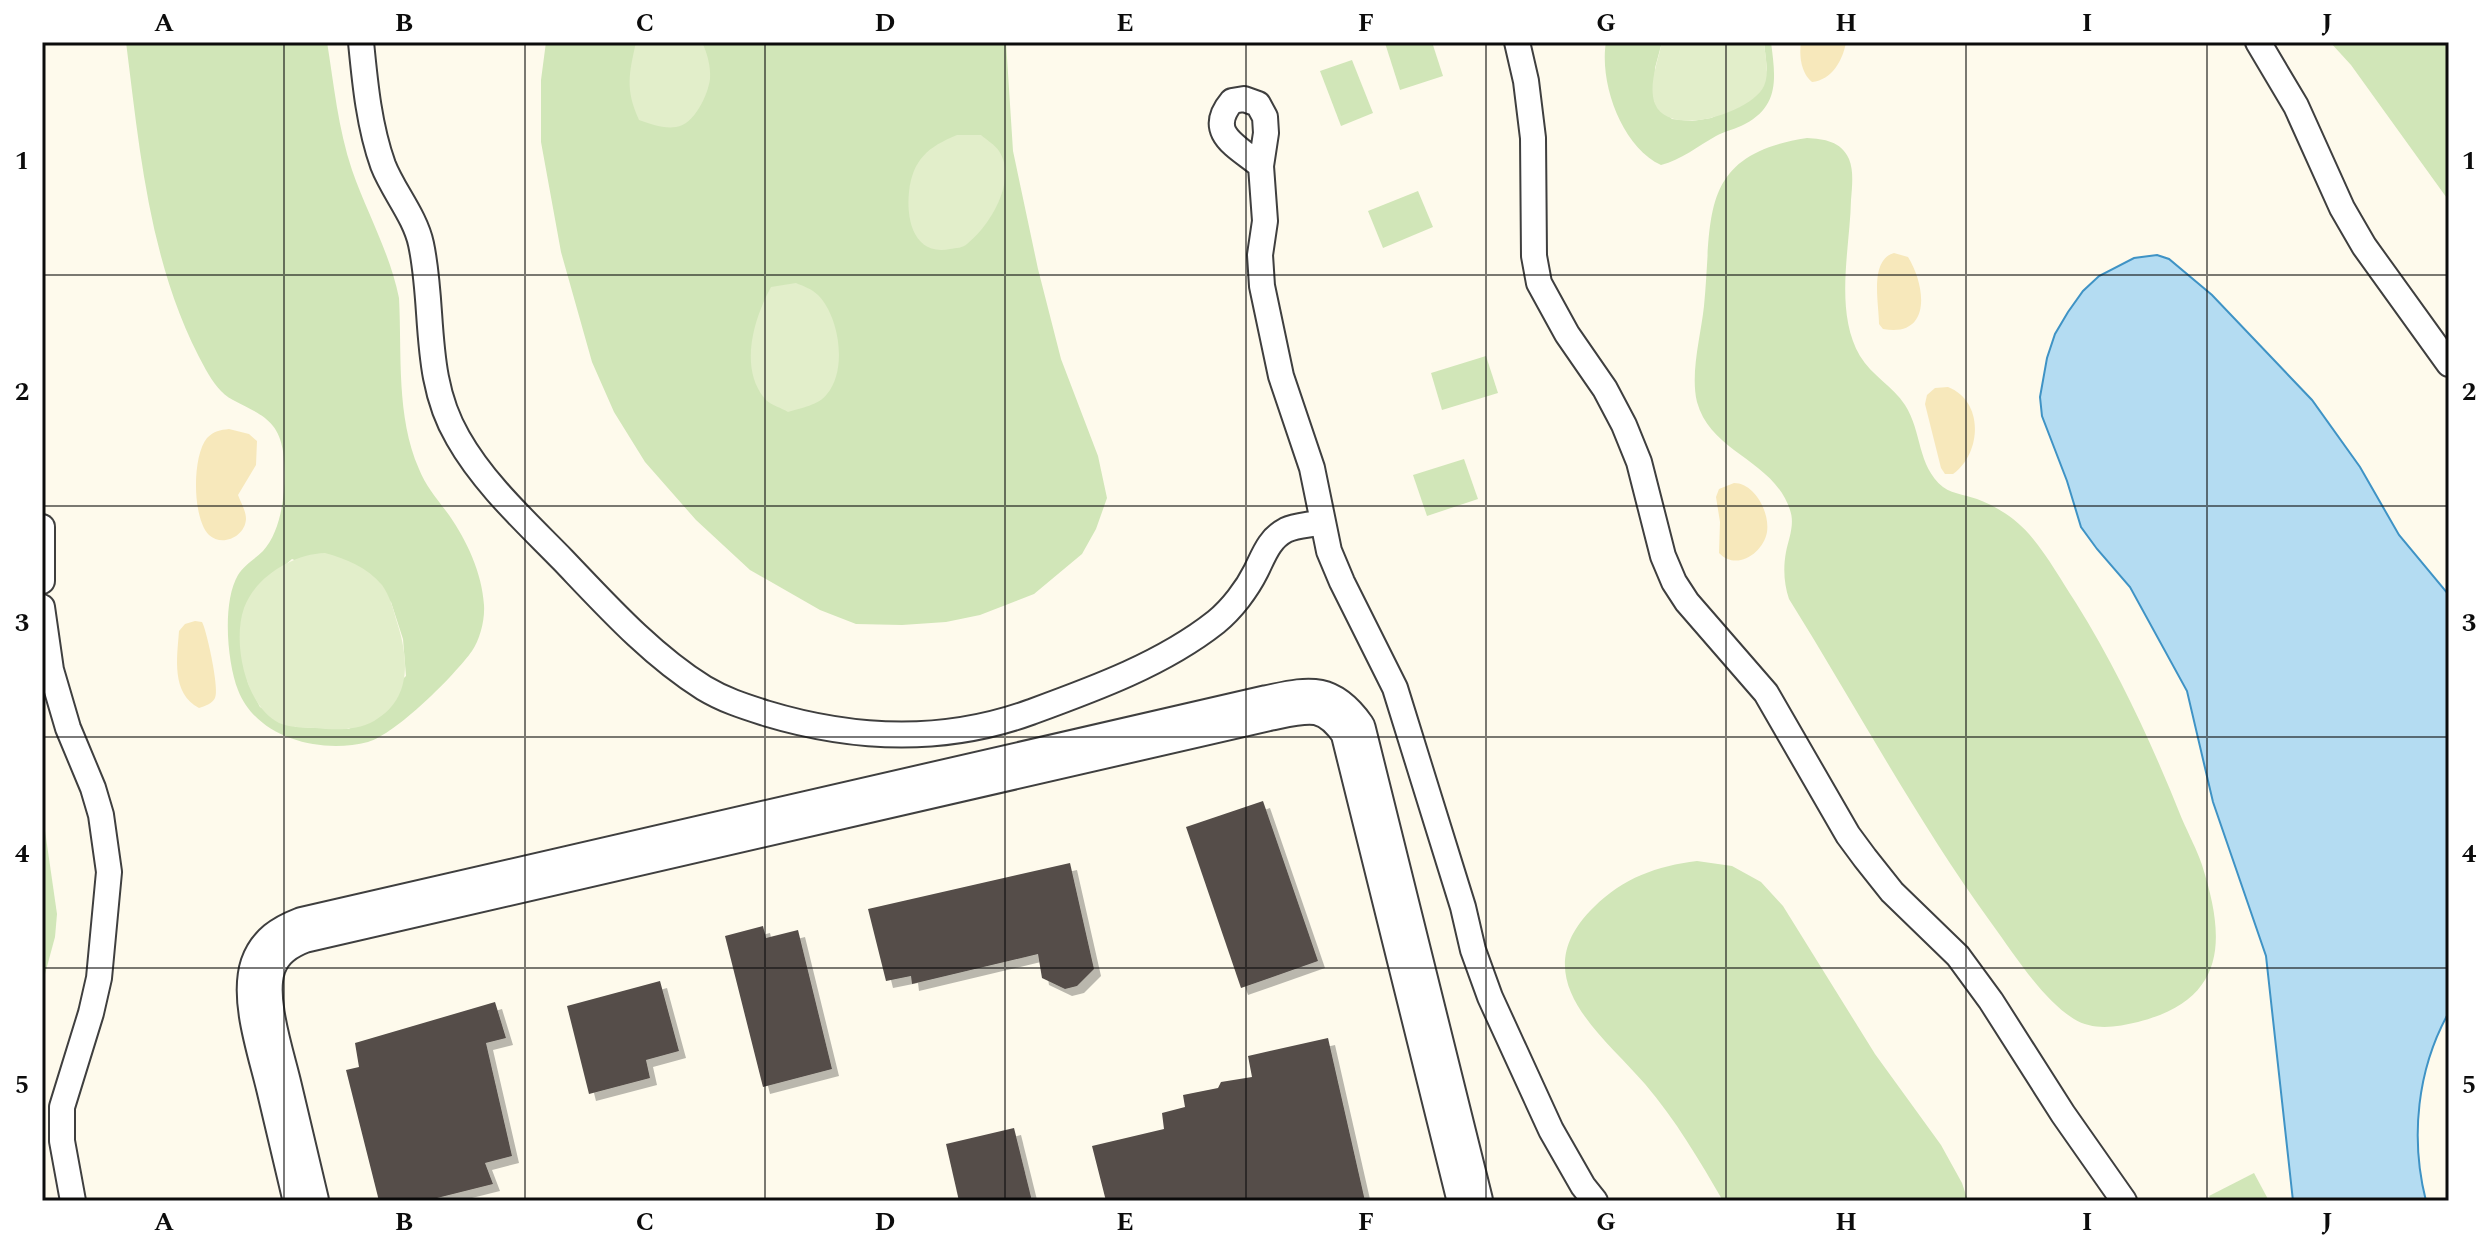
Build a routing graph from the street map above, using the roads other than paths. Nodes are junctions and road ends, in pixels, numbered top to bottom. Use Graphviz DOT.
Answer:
graph roads {
  1 [pos="361,42"];
  2 [pos="1517,42"];
  3 [pos="2258,42"];
  4 [pos="1261,166"];
  5 [pos="2449,364"];
  6 [pos="1322,522"];
  7 [pos="42,527"];
  8 [pos="42,581"];
  9 [pos="42,607"];
  10 [pos="73,1201"];
  11 [pos="306,1201"];
  12 [pos="1470,1201"];
  13 [pos="1595,1201"];
  14 [pos="2124,1201"];
  1 -- 6 [label="lane"];
  2 -- 14 [label="lane"];
  3 -- 5 [label="lane"];
  4 -- 6 [label="lane"];
  6 -- 13 [label="lane"];
  7 -- 8 [label="lane"];
  9 -- 10 [label="lane"];
  11 -- 12 [label="street"];
}
